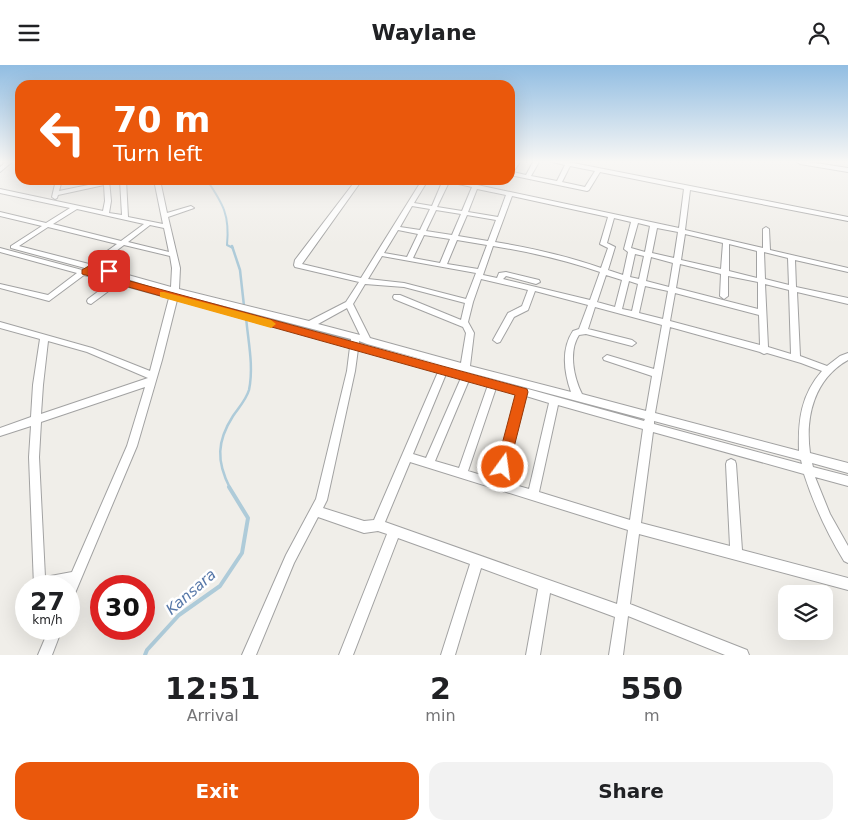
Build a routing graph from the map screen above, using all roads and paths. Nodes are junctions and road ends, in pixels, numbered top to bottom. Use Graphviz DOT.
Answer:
graph roads {
  1 [pos="57,190"];
  2 [pos="73,190"];
  3 [pos="107,190"];
  4 [pos="124,190"];
  5 [pos="159,190"];
  6 [pos="352,190"];
  7 [pos="419,190"];
  8 [pos="443,190"];
  9 [pos="474,190"];
  10 [pos="486,190"];
  11 [pos="687,190"];
  12 [pos="700,190"];
  13 [pos="0,191"];
  14 [pos="56,194"];
  15 [pos="509,195"];
  16 [pos="53,202"];
  17 [pos="411,204"];
  18 [pos="76,207"];
  19 [pos="191,208"];
  20 [pos="434,208"];
  21 [pos="464,213"];
  22 [pos="0,214"];
  23 [pos="106,214"];
  24 [pos="165,216"];
  25 [pos="612,217"];
  26 [pos="125,218"];
  27 [pos="500,219"];
  28 [pos="848,219"];
  29 [pos="635,221"];
  30 [pos="149,223"];
  31 [pos="654,225"];
  32 [pos="47,226"];
  33 [pos="168,227"];
  34 [pos="396,228"];
  35 [pos="766,229"];
  36 [pos="682,231"];
  37 [pos="423,232"];
  38 [pos="455,237"];
  39 [pos="726,242"];
  40 [pos="492,243"];
  41 [pos="0,244"];
  42 [pos="122,244"];
  43 [pos="6,250"];
  44 [pos="632,251"];
  45 [pos="764,251"];
  46 [pos="380,254"];
  47 [pos="174,255"];
  48 [pos="648,255"];
  49 [pos="791,257"];
  50 [pos="409,259"];
  51 [pos="677,262"];
  52 [pos="443,265"];
  53 [pos="88,269"];
  54 [pos="848,270"];
  55 [pos="604,272"];
  56 [pos="725,273"];
  57 [pos="480,274"];
  58 [pos="625,278"];
  59 [pos="117,281"];
  60 [pos="364,281"];
  61 [pos="641,282"];
  62 [pos="762,282"];
  63 [pos="534,285"];
  64 [pos="0,286"];
  65 [pos="794,290"];
  66 [pos="672,291"];
  67 [pos="174,294"];
  68 [pos="724,295"];
  69 [pos="397,297"];
  70 [pos="91,301"];
  71 [pos="848,301"];
  72 [pos="469,302"];
  73 [pos="349,303"];
  74 [pos="592,303"];
  75 [pos="618,310"];
  76 [pos="763,313"];
  77 [pos="635,315"];
  78 [pos="264,318"];
  79 [pos="310,324"];
  80 [pos="667,324"];
  81 [pos="0,325"];
  82 [pos="466,325"];
  83 [pos="583,331"];
  84 [pos="44,337"];
  85 [pos="497,340"];
  86 [pos="354,341"];
  87 [pos="366,341"];
  88 [pos="632,343"];
  89 [pos="764,351"];
  90 [pos="848,356"];
  91 [pos="607,358"];
  92 [pos="796,358"];
  93 [pos="445,367"];
  94 [pos="829,370"];
  95 [pos="466,372"];
  96 [pos="658,374"];
  97 [pos="152,379"];
  98 [pos="493,384"];
  99 [pos="522,392"];
  100 [pos="578,397"];
  101 [pos="554,401"];
  102 [pos="36,420"];
  103 [pos="649,422"];
  104 [pos="0,432"];
  105 [pos="407,457"];
  106 [pos="805,458"];
  107 [pos="730,463"];
  108 [pos="429,464"];
  109 [pos="848,468"];
  110 [pos="809,471"];
  111 [pos="462,474"];
  112 [pos="848,481"];
  113 [pos="498,485"];
  114 [pos="533,496"];
  115 [pos="315,511"];
  116 [pos="378,525"];
  117 [pos="635,527"];
  118 [pos="394,532"];
  119 [pos="736,554"];
  120 [pos="848,557"];
  121 [pos="477,561"];
  122 [pos="39,575"];
  123 [pos="77,575"];
  124 [pos="848,584"];
  125 [pos="545,585"];
  126 [pos="623,610"];
  127 [pos="51,640"];
  128 [pos="618,654"];
  129 [pos="45,655"];
  130 [pos="249,655"];
  131 [pos="346,655"];
  132 [pos="448,655"];
  133 [pos="533,655"];
  134 [pos="742,655"];
  1 -- 14 [label="street"];
  2 -- 14 [label="street"];
  3 -- 23 [label="street"];
  4 -- 26 [label="street"];
  5 -- 24 [label="street"];
  6 -- 60 [label="street"];
  7 -- 17 [label="street"];
  8 -- 20 [label="street"];
  9 -- 21 [label="street"];
  10 -- 15 [label="street"];
  11 -- 36 [label="street"];
  12 -- 28 [label="street"];
  13 -- 16 [label="street"];
  14 -- 16 [label="street"];
  15 -- 25 [label="street"];
  15 -- 27 [label="street"];
  16 -- 18 [label="street"];
  17 -- 20 [label="street"];
  17 -- 34 [label="street"];
  18 -- 23 [label="street"];
  18 -- 32 [label="street"];
  19 -- 24 [label="street"];
  20 -- 21 [label="street"];
  20 -- 37 [label="street"];
  21 -- 27 [label="street"];
  21 -- 38 [label="street"];
  22 -- 32 [label="street"];
  23 -- 26 [label="street"];
  24 -- 33 [label="street"];
  25 -- 29 [label="street"];
  25 -- 55 [label="street"];
  26 -- 30 [label="street"];
  27 -- 40 [label="street"];
  29 -- 31 [label="street"];
  29 -- 44 [label="street"];
  30 -- 33 [label="street"];
  30 -- 42 [label="street"];
  31 -- 36 [label="street"];
  31 -- 48 [label="street"];
  32 -- 42 [label="street"];
  32 -- 43 [label="street"];
  33 -- 47 [label="street"];
  34 -- 37 [label="street"];
  34 -- 46 [label="street"];
  35 -- 45 [label="street"];
  36 -- 39 [label="street"];
  36 -- 51 [label="street"];
  37 -- 38 [label="street"];
  37 -- 50 [label="street"];
  38 -- 40 [label="street"];
  38 -- 52 [label="street"];
  39 -- 45 [label="street"];
  39 -- 56 [label="street"];
  40 -- 55 [label="street"];
  40 -- 57 [label="street"];
  41 -- 43 [label="street"];
  42 -- 47 [label="street"];
  42 -- 53 [label="street"];
  43 -- 53 [label="street"];
  44 -- 48 [label="street"];
  44 -- 58 [label="street"];
  45 -- 49 [label="street"];
  45 -- 62 [label="street"];
  46 -- 50 [label="street"];
  46 -- 60 [label="street"];
  47 -- 67 [label="street"];
  48 -- 51 [label="street"];
  48 -- 61 [label="street"];
  49 -- 54 [label="street"];
  49 -- 65 [label="street"];
  50 -- 52 [label="street"];
  51 -- 56 [label="street"];
  51 -- 66 [label="street"];
  52 -- 57 [label="street"];
  53 -- 59 [label="street"];
  53 -- 64 [label="street"];
  53 -- 67 [label="street"];
  55 -- 58 [label="street"];
  55 -- 74 [label="street"];
  56 -- 62 [label="street"];
  56 -- 68 [label="street"];
  57 -- 63 [label="street"];
  57 -- 72 [label="street"];
  58 -- 61 [label="street"];
  58 -- 75 [label="street"];
  59 -- 67 [label="street"];
  59 -- 70 [label="street"];
  60 -- 72 [label="street"];
  60 -- 73 [label="street"];
  61 -- 66 [label="street"];
  61 -- 77 [label="street"];
  62 -- 65 [label="street"];
  62 -- 76 [label="street"];
  63 -- 74 [label="street"];
  63 -- 85 [label="street"];
  65 -- 71 [label="street"];
  65 -- 92 [label="street"];
  66 -- 76 [label="street"];
  66 -- 80 [label="street"];
  67 -- 78 [label="street"];
  67 -- 97 [label="street"];
  69 -- 82 [label="street"];
  72 -- 82 [label="street"];
  73 -- 79 [label="street"];
  73 -- 87 [label="street"];
  74 -- 75 [label="street"];
  74 -- 83 [label="street"];
  75 -- 77 [label="street"];
  76 -- 89 [label="street"];
  77 -- 80 [label="street"];
  78 -- 79 [label="street"];
  78 -- 86 [label="street"];
  79 -- 86 [label="street"];
  80 -- 89 [label="street"];
  80 -- 96 [label="street"];
  81 -- 84 [label="street"];
  82 -- 95 [label="street"];
  83 -- 88 [label="street"];
  83 -- 100 [label="street"];
  84 -- 97 [label="street"];
  84 -- 102 [label="street"];
  86 -- 87 [label="street"];
  86 -- 93 [label="street"];
  86 -- 115 [label="street"];
  87 -- 93 [label="street"];
  89 -- 92 [label="street"];
  90 -- 94 [label="street"];
  91 -- 96 [label="street"];
  92 -- 94 [label="street"];
  93 -- 95 [label="street"];
  93 -- 105 [label="street"];
  94 -- 106 [label="street"];
  95 -- 98 [label="street"];
  95 -- 100 [label="street"];
  95 -- 108 [label="street"];
  96 -- 103 [label="street"];
  97 -- 102 [label="street"];
  97 -- 123 [label="street"];
  98 -- 99 [label="street"];
  98 -- 111 [label="street"];
  99 -- 101 [label="street"];
  99 -- 113 [label="street"];
  100 -- 103 [label="street"];
  101 -- 103 [label="street"];
  101 -- 114 [label="street"];
  102 -- 104 [label="street"];
  102 -- 122 [label="street"];
  103 -- 106 [label="street"];
  103 -- 110 [label="street"];
  103 -- 117 [label="street"];
  105 -- 108 [label="street"];
  105 -- 116 [label="street"];
  106 -- 109 [label="street"];
  106 -- 110 [label="street"];
  107 -- 119 [label="street"];
  108 -- 111 [label="street"];
  110 -- 112 [label="street"];
  110 -- 120 [label="street"];
  111 -- 113 [label="street"];
  113 -- 114 [label="street"];
  114 -- 117 [label="street"];
  115 -- 116 [label="street"];
  115 -- 130 [label="street"];
  116 -- 118 [label="street"];
  117 -- 119 [label="street"];
  117 -- 126 [label="street"];
  118 -- 121 [label="street"];
  118 -- 131 [label="street"];
  119 -- 124 [label="street"];
  121 -- 125 [label="street"];
  121 -- 132 [label="street"];
  125 -- 126 [label="street"];
  125 -- 133 [label="street"];
  126 -- 128 [label="street"];
  126 -- 134 [label="street"];
  127 -- 129 [label="street"];
}
